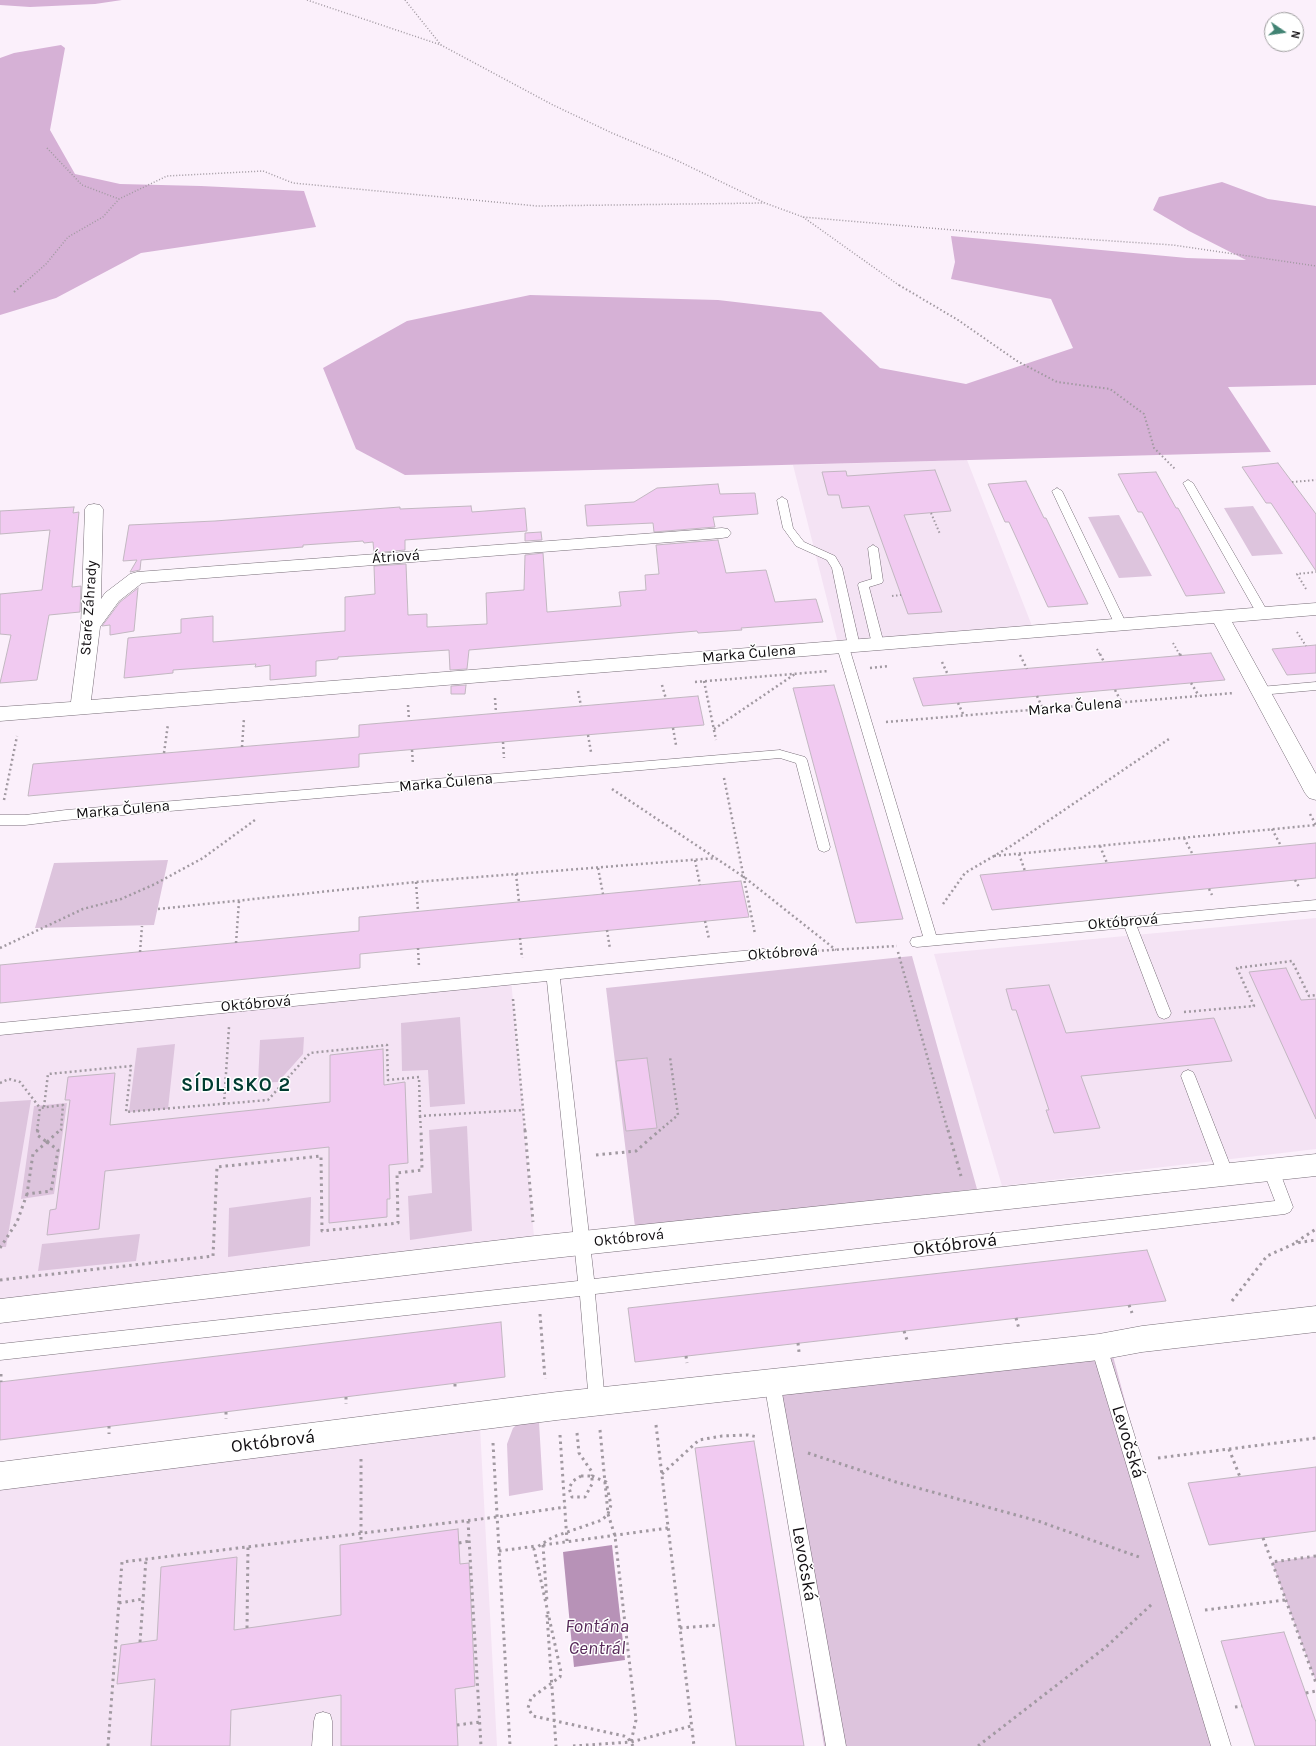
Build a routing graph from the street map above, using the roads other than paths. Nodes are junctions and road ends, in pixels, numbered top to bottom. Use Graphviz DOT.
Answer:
graph roads {
  1 [pos="1188,483"];
  2 [pos="1057,491"];
  3 [pos="782,500"];
  4 [pos="94,508"];
  5 [pos="722,533"];
  6 [pos="873,548"];
  7 [pos="1313,601"];
  8 [pos="1263,614"];
  9 [pos="1220,617"];
  10 [pos="1121,625"];
  11 [pos="91,626"];
  12 [pos="878,644"];
  13 [pos="849,646"];
  14 [pos="1316,686"];
  15 [pos="1260,691"];
  16 [pos="80,708"];
  17 [pos="0,714"];
  18 [pos="1316,793"];
  19 [pos="0,820"];
  20 [pos="824,847"];
  21 [pos="1316,905"];
  22 [pos="1129,922"];
  23 [pos="931,940"];
  24 [pos="917,942"];
  25 [pos="761,954"];
  26 [pos="553,975"];
  27 [pos="1164,1013"];
  28 [pos="0,1029"];
  29 [pos="1188,1076"];
  30 [pos="1316,1165"];
  31 [pos="1271,1170"];
  32 [pos="1226,1175"];
  33 [pos="583,1242"];
  34 [pos="587,1288"];
  35 [pos="0,1311"];
  36 [pos="1316,1319"];
  37 [pos="1099,1347"];
  38 [pos="0,1352"];
  39 [pos="772,1382"];
  40 [pos="597,1402"];
  41 [pos="0,1476"];
  42 [pos="323,1721"];
  43 [pos="322,1746"];
  44 [pos="836,1746"];
  45 [pos="1221,1746"];
  1 -- 8 [label="lane"];
  2 -- 10 [label="lane"];
  3 -- 13 [label="lane"];
  4 -- 11 [label="street, Staré Záhrady"];
  5 -- 11 [label="street, Átriová"];
  6 -- 12 [label="lane"];
  7 -- 8 [label="street, Marka Čulena"];
  8 -- 9 [label="street, Marka Čulena"];
  9 -- 10 [label="street, Marka Čulena"];
  9 -- 15 [label="street"];
  10 -- 12 [label="street, Marka Čulena"];
  11 -- 16 [label="street, Staré Záhrady"];
  12 -- 13 [label="street, Marka Čulena"];
  13 -- 16 [label="street, Marka Čulena"];
  13 -- 23 [label="lane"];
  14 -- 15 [label="lane"];
  15 -- 18 [label="street"];
  16 -- 17 [label="street, Marka Čulena"];
  19 -- 20 [label="lane, Marka Čulena"];
  21 -- 22 [label="lane, Októbrová"];
  22 -- 23 [label="lane, Októbrová"];
  22 -- 27 [label="lane"];
  23 -- 24 [label="lane, Októbrová"];
  25 -- 26 [label="lane, Októbrová"];
  26 -- 28 [label="lane, Októbrová"];
  26 -- 33 [label="lane, Októbrová"];
  29 -- 32 [label="lane"];
  30 -- 31 [label="street, Októbrová"];
  31 -- 32 [label="street, Októbrová"];
  31 -- 34 [label="lane, Októbrová"];
  32 -- 33 [label="street, Októbrová"];
  33 -- 34 [label="lane, Októbrová"];
  33 -- 35 [label="street, Októbrová"];
  34 -- 38 [label="lane, Októbrová"];
  34 -- 40 [label="lane, Októbrová"];
  36 -- 37 [label="street"];
  37 -- 39 [label="street"];
  37 -- 45 [label="lane, Levočská"];
  39 -- 40 [label="street"];
  39 -- 44 [label="lane, Levočská"];
  40 -- 41 [label="street, Októbrová"];
  42 -- 43 [label="lane"];
}
